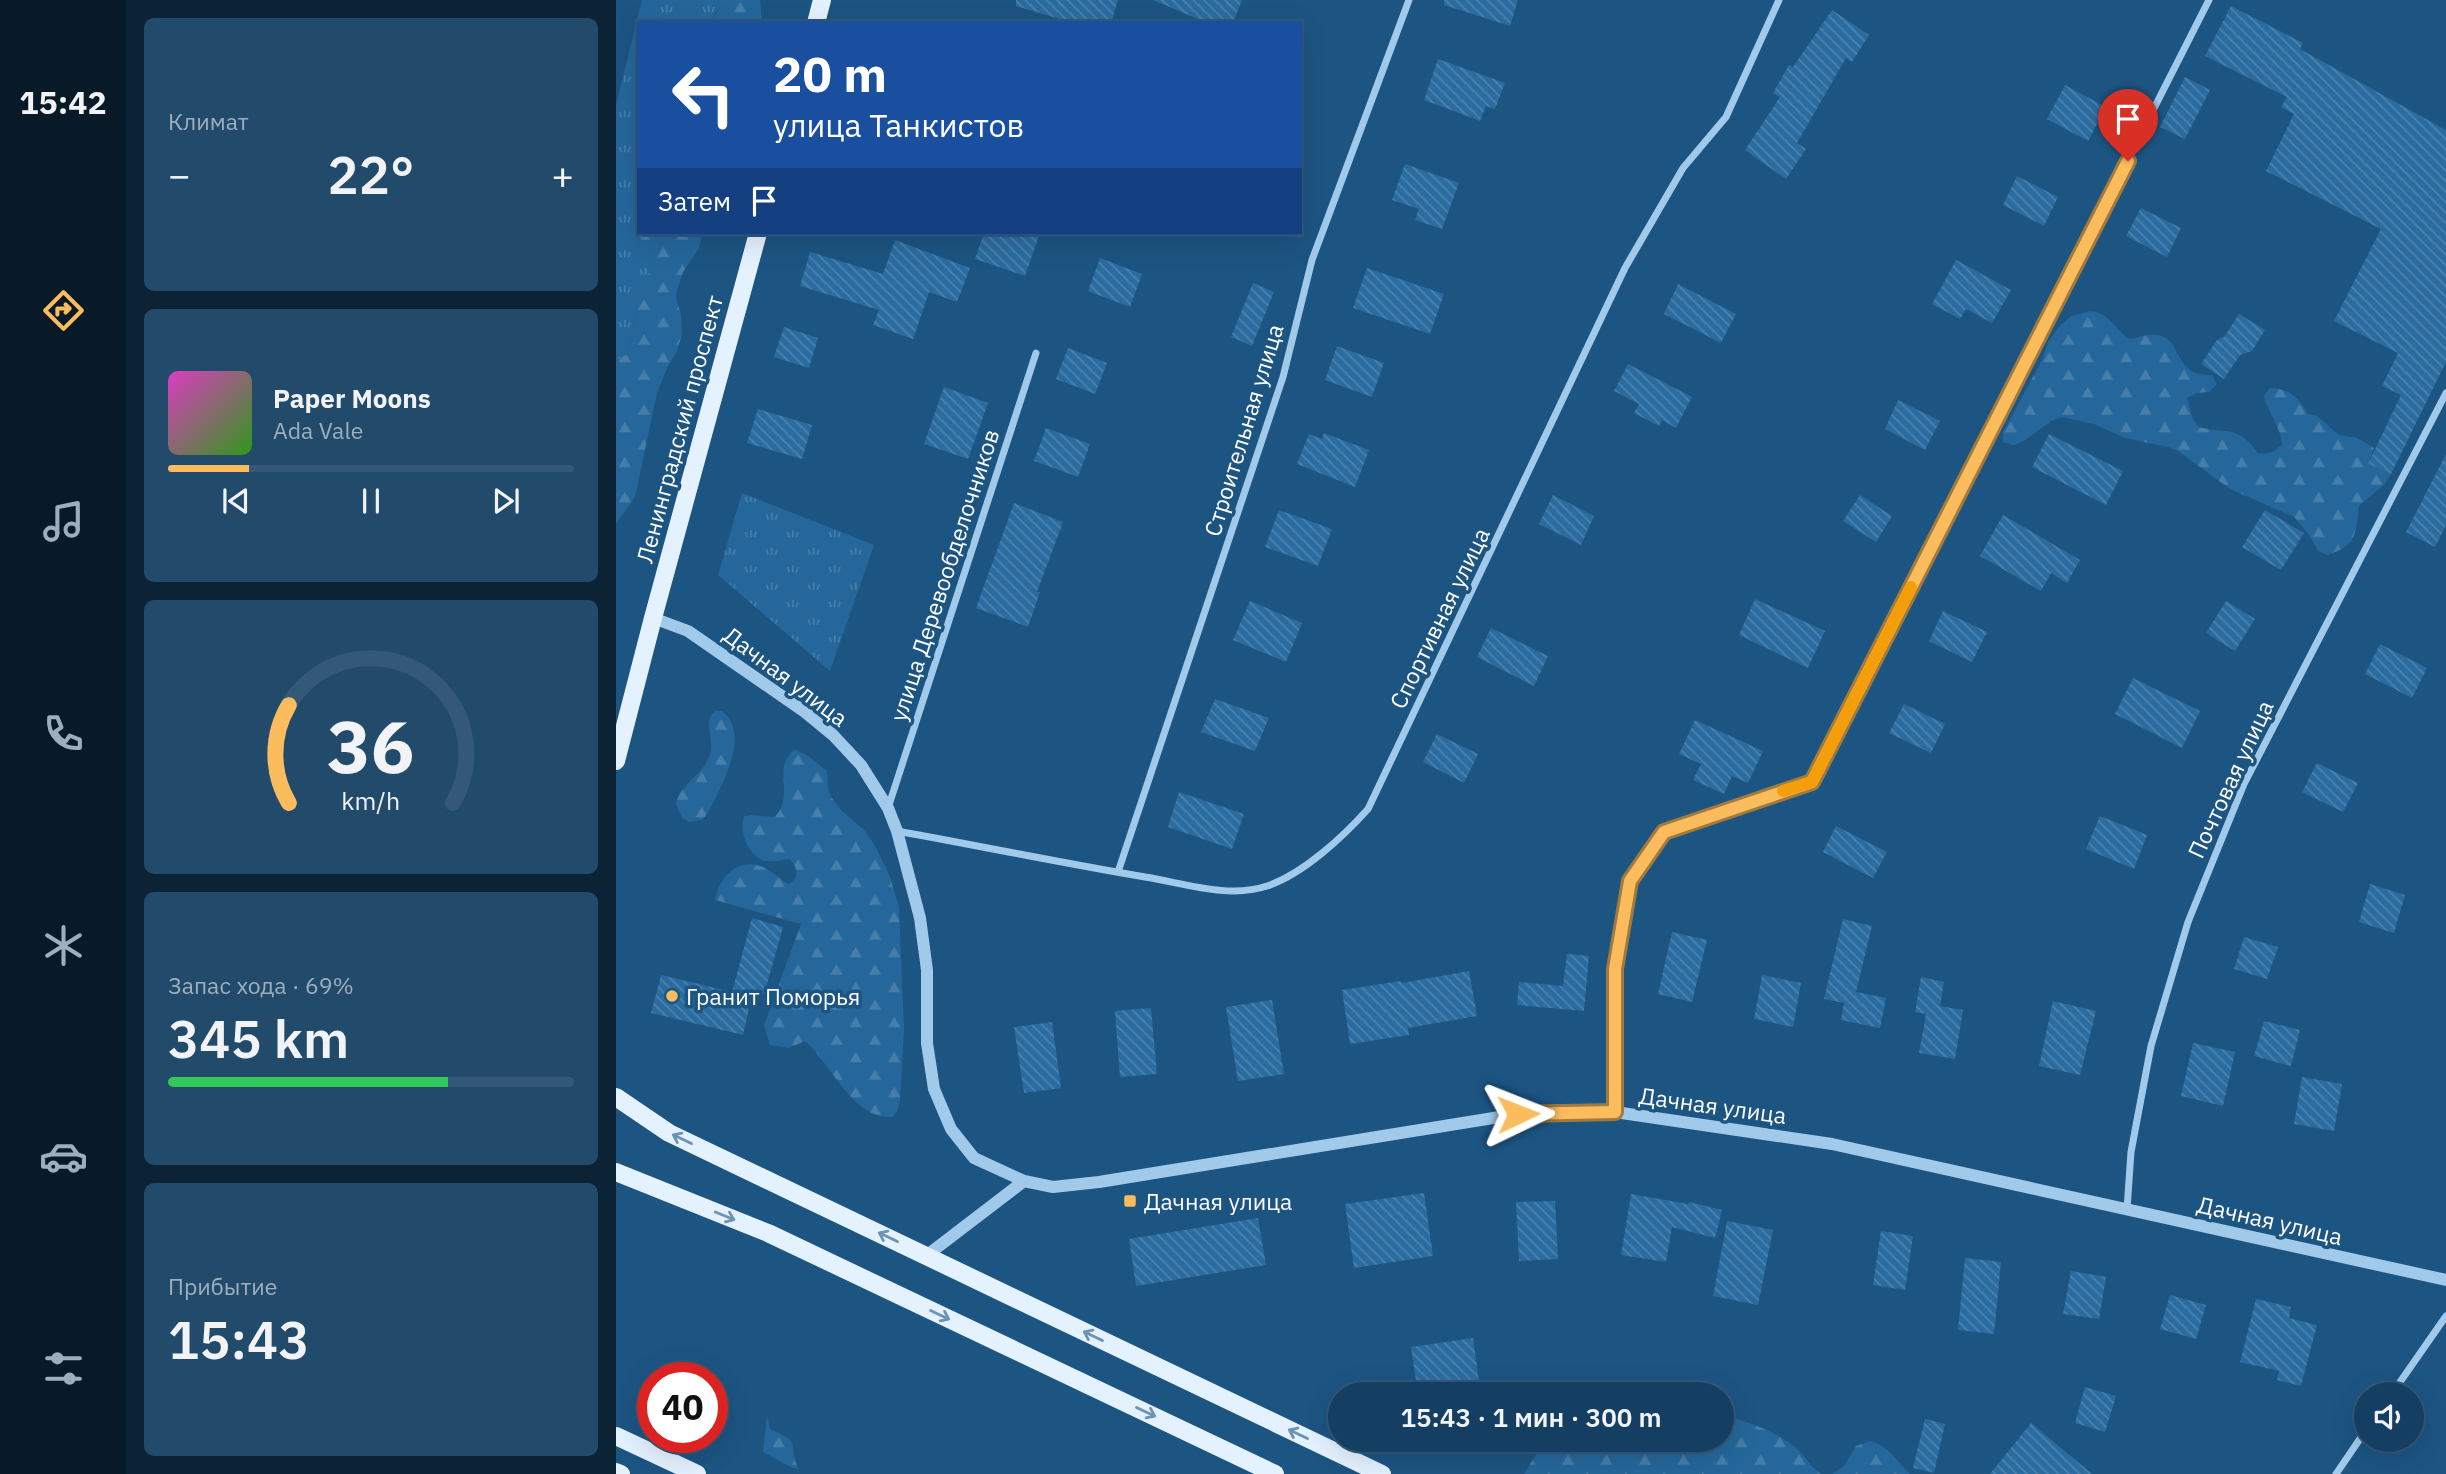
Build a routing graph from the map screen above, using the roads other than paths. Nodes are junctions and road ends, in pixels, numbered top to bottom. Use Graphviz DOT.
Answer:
graph roads {
  1 [pos="822,0"];
  2 [pos="1409,0"];
  3 [pos="1779,0"];
  4 [pos="2210,0"];
  5 [pos="817,21"];
  6 [pos="757,235"];
  7 [pos="1036,354"];
  8 [pos="2446,393"];
  9 [pos="653,618"];
  10 [pos="616,761"];
  11 [pos="888,808"];
  12 [pos="897,831"];
  13 [pos="1118,872"];
  14 [pos="616,1097"];
  15 [pos="1615,1112"];
  16 [pos="616,1172"];
  17 [pos="1024,1181"];
  18 [pos="2127,1209"];
  19 [pos="926,1256"];
  20 [pos="2446,1280"];
  21 [pos="2446,1316"];
  22 [pos="2400,1382"];
  23 [pos="616,1436"];
  24 [pos="2354,1448"];
  25 [pos="697,1474"];
  26 [pos="1275,1474"];
  27 [pos="1382,1474"];
  28 [pos="2336,1474"];
  1 -- 5 [label="main road"];
  2 -- 13 [label="street, Строительная улица"];
  3 -- 13 [label="street, Спортивная улица"];
  4 -- 15 [label="street"];
  6 -- 9 [label="main road, Ленинградский проспект"];
  7 -- 11 [label="street, улица Деревообделочников"];
  8 -- 18 [label="street, Почтовая улица"];
  9 -- 10 [label="main road, Ленинградский проспект"];
  9 -- 11 [label="street, Дачная улица"];
  11 -- 12 [label="street, Дачная улица"];
  12 -- 13 [label="street, Спортивная улица"];
  12 -- 17 [label="street, Дачная улица"];
  19 -- 14 [label="main road, one-way"];
  15 -- 17 [label="street, Дачная улица"];
  15 -- 18 [label="street, Дачная улица"];
  16 -- 26 [label="main road, one-way"];
  17 -- 19 [label="street"];
  18 -- 20 [label="street, Дачная улица"];
  27 -- 19 [label="main road, one-way"];
  21 -- 22 [label="street"];
  23 -- 25 [label="main road"];
  24 -- 28 [label="street"];
}
